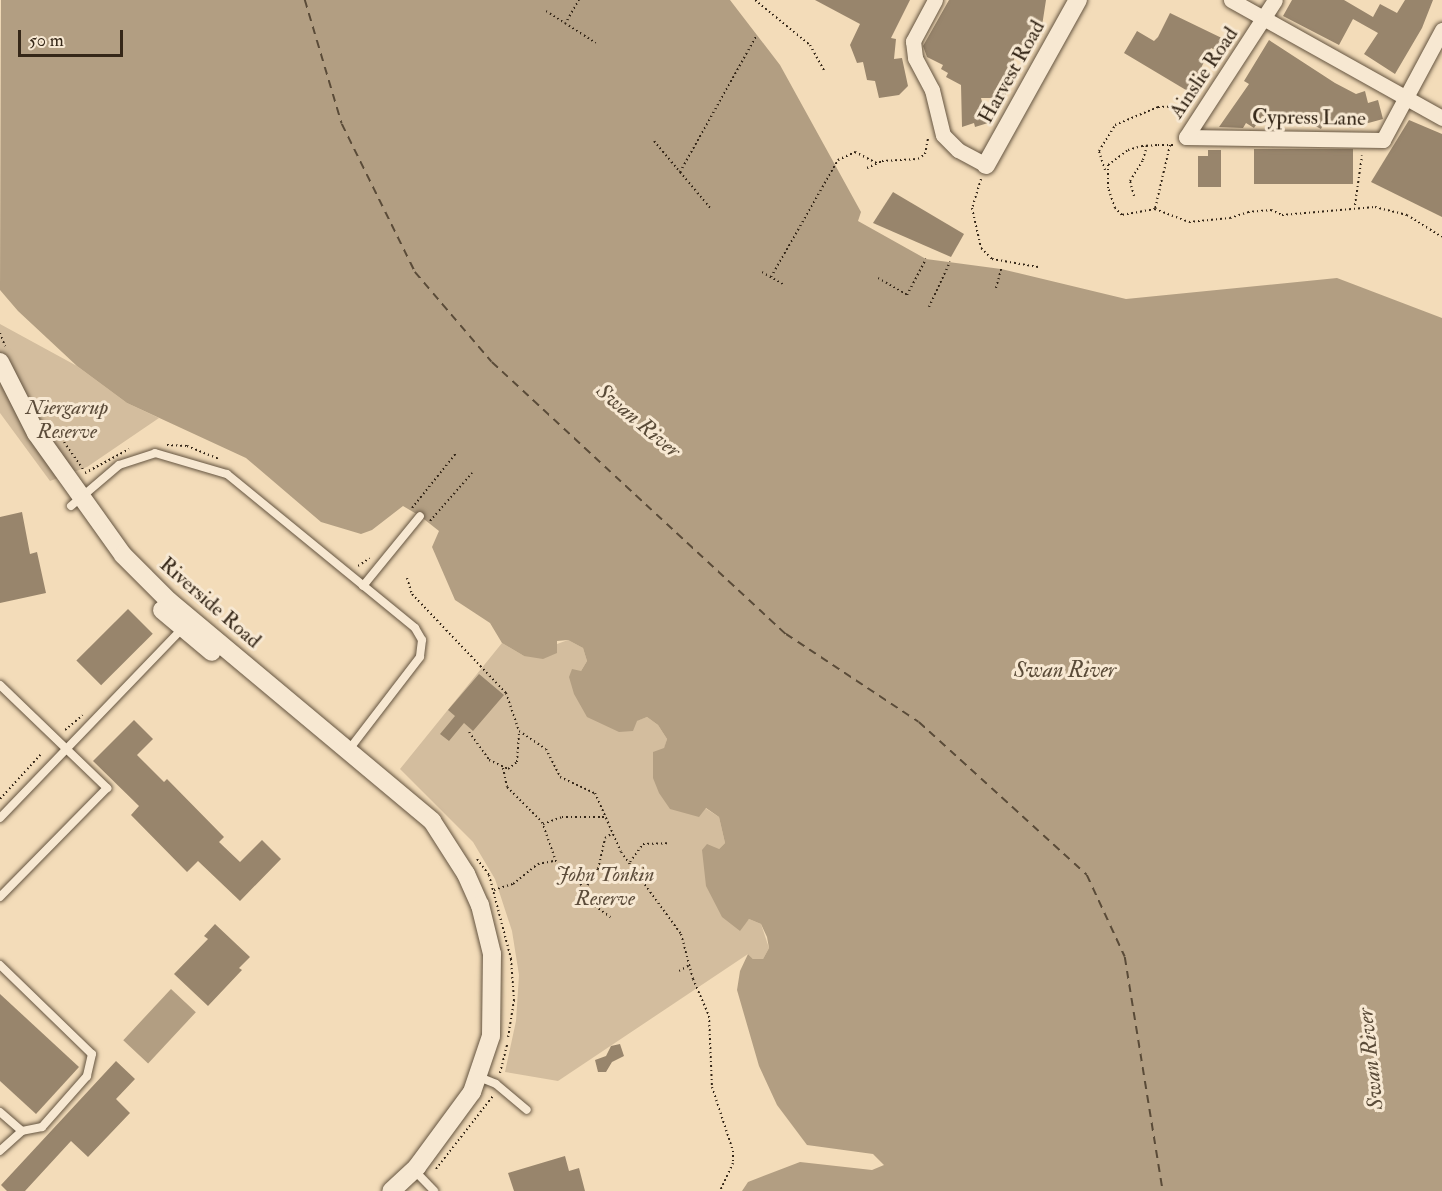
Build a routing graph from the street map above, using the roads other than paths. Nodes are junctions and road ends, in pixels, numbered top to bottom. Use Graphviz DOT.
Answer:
graph roads {
  1 [pos="934,0"];
  2 [pos="1078,0"];
  3 [pos="1231,0"];
  4 [pos="1275,0"];
  5 [pos="1265,19"];
  6 [pos="1442,30"];
  7 [pos="1406,98"];
  8 [pos="1442,118"];
  9 [pos="1186,138"];
  10 [pos="986,165"];
  11 [pos="4,357"];
  12 [pos="0,386"];
  13 [pos="79,499"];
  14 [pos="420,516"];
  15 [pos="363,586"];
  16 [pos="187,624"];
  17 [pos="0,685"];
  18 [pos="67,750"];
  19 [pos="346,753"];
  20 [pos="0,818"];
  21 [pos="0,897"];
  22 [pos="0,965"];
  23 [pos="479,1077"];
  24 [pos="527,1110"];
  25 [pos="0,1112"];
  26 [pos="22,1131"];
  27 [pos="0,1151"];
  28 [pos="420,1176"];
  29 [pos="391,1191"];
  30 [pos="434,1191"];
  1 -- 10 [label="street"];
  2 -- 10 [label="street, Harvest Road"];
  3 -- 5 [label="street"];
  4 -- 5 [label="street, Ainslie Road"];
  5 -- 7 [label="street"];
  5 -- 9 [label="street, Ainslie Road"];
  6 -- 7 [label="street"];
  7 -- 8 [label="street"];
  7 -- 9 [label="street, Cypress Lane"];
  11 -- 13 [label="street, Riverside Road"];
  12 -- 13 [label="street, Riverside Road"];
  13 -- 15 [label="lane"];
  13 -- 16 [label="street, Riverside Road"];
  14 -- 15 [label="lane"];
  15 -- 19 [label="lane"];
  16 -- 18 [label="lane"];
  16 -- 19 [label="street, Riverside Road"];
  17 -- 18 [label="lane"];
  18 -- 20 [label="lane"];
  18 -- 21 [label="lane"];
  19 -- 23 [label="street, Riverside Road"];
  22 -- 26 [label="lane"];
  23 -- 24 [label="lane"];
  23 -- 28 [label="street, Riverside Road"];
  25 -- 26 [label="lane"];
  26 -- 27 [label="lane"];
  28 -- 29 [label="street, Riverside Road"];
  28 -- 30 [label="lane"];
}
